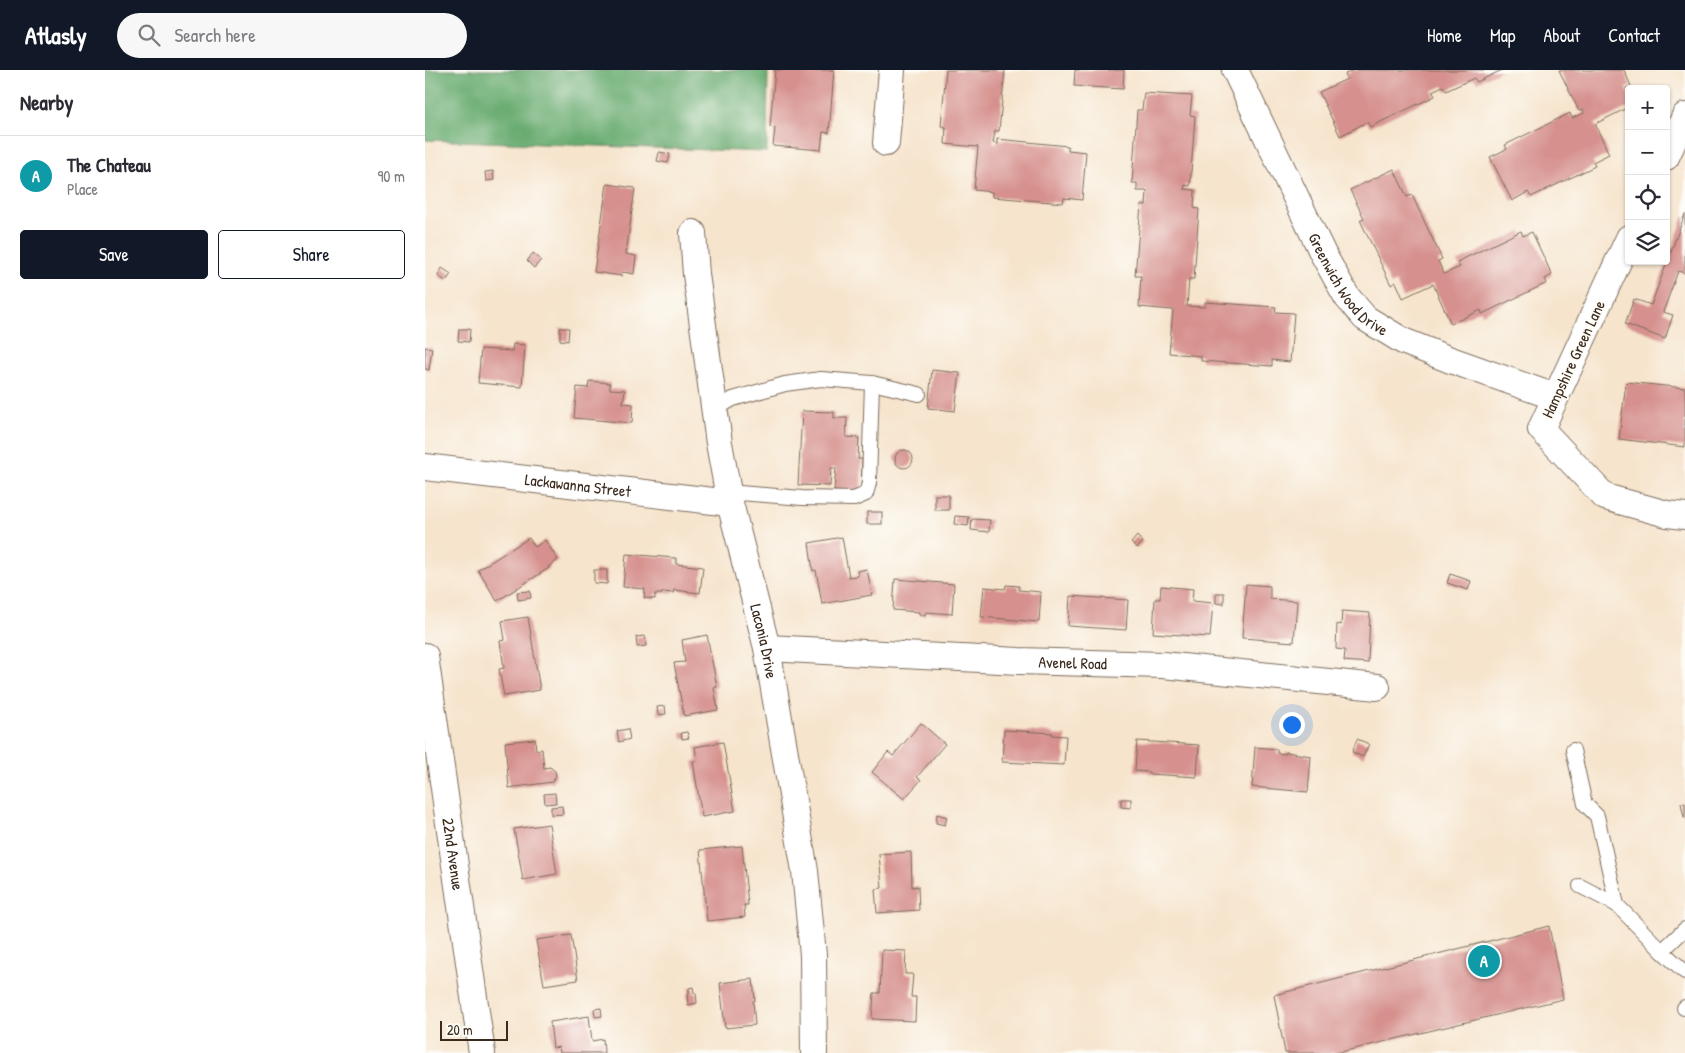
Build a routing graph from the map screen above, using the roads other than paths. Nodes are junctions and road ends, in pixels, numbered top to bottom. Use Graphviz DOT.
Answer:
graph roads {
  1 [pos="892,70"];
  2 [pos="1235,70"];
  3 [pos="1685,116"];
  4 [pos="886,143"];
  5 [pos="1670,148"];
  6 [pos="693,233"];
  7 [pos="1625,247"];
  8 [pos="872,383"];
  9 [pos="919,394"];
  10 [pos="1555,397"];
  11 [pos="714,410"];
  12 [pos="425,466"];
  13 [pos="729,497"];
  14 [pos="1685,516"];
  15 [pos="767,648"];
  16 [pos="425,656"];
  17 [pos="1377,687"];
  18 [pos="1573,750"];
  19 [pos="1580,886"];
  20 [pos="1617,905"];
  21 [pos="1685,929"];
  22 [pos="1662,951"];
  23 [pos="1685,972"];
  24 [pos="481,1053"];
  25 [pos="814,1053"];
  1 -- 4 [label="street"];
  2 -- 10 [label="street, Greenwich Wood Drive"];
  3 -- 5 [label="street"];
  6 -- 11 [label="street, Laconia Drive"];
  7 -- 10 [label="street, Hampshire Green Lane"];
  8 -- 9 [label="lane"];
  8 -- 11 [label="lane"];
  8 -- 13 [label="lane"];
  10 -- 14 [label="street, Hampshire Green Lane"];
  11 -- 13 [label="street, Laconia Drive"];
  12 -- 13 [label="street, Lackawanna Street"];
  13 -- 15 [label="street, Laconia Drive"];
  15 -- 17 [label="street, Avenel Road"];
  15 -- 25 [label="street, Laconia Drive"];
  16 -- 24 [label="street, 22nd Avenue"];
  18 -- 20 [label="lane"];
  19 -- 20 [label="lane"];
  20 -- 22 [label="lane"];
  21 -- 22 [label="lane"];
  22 -- 23 [label="lane"];
}
